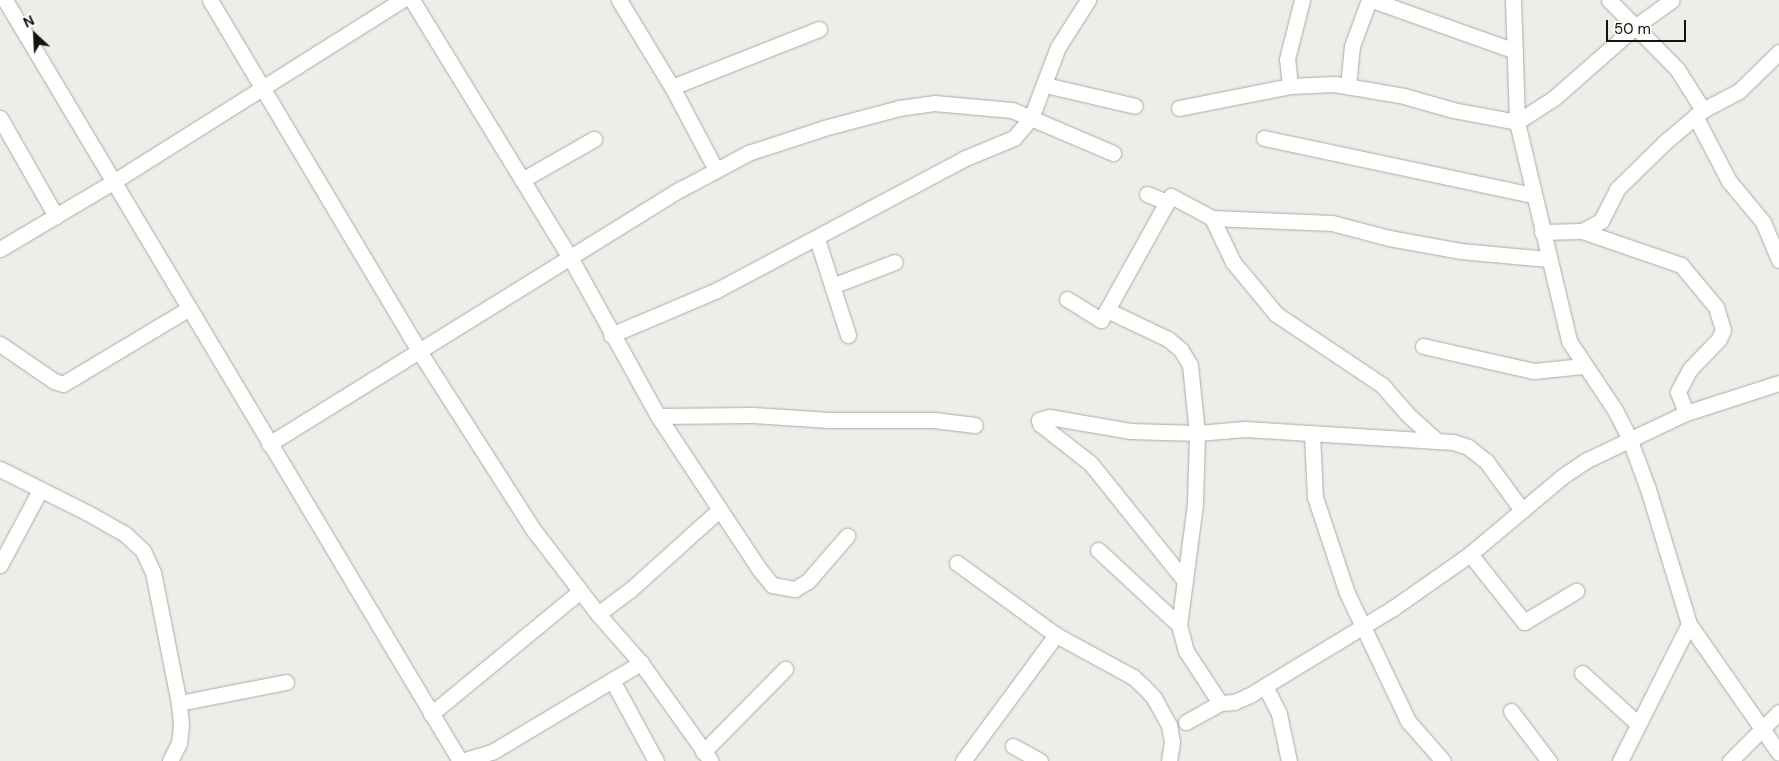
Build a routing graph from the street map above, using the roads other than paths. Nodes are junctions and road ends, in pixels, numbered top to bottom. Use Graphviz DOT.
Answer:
graph roads {
  1 [pos="6,0"];
  2 [pos="210,0"];
  3 [pos="402,0"];
  4 [pos="412,0"];
  5 [pos="619,0"];
  6 [pos="1088,0"];
  7 [pos="1302,0"];
  8 [pos="1370,0"];
  9 [pos="1513,0"];
  10 [pos="1609,0"];
  11 [pos="1672,0"];
  12 [pos="1636,26"];
  13 [pos="819,29"];
  14 [pos="1515,51"];
  15 [pos="1779,52"];
  16 [pos="1045,85"];
  17 [pos="1290,86"];
  18 [pos="1348,86"];
  19 [pos="262,87"];
  20 [pos="672,87"];
  21 [pos="1135,106"];
  22 [pos="1179,108"];
  23 [pos="1699,113"];
  24 [pos="0,118"];
  25 [pos="1031,118"];
  26 [pos="1517,122"];
  27 [pos="1264,138"];
  28 [pos="594,139"];
  29 [pos="1113,153"];
  30 [pos="715,168"];
  31 [pos="522,180"];
  32 [pos="113,182"];
  33 [pos="1147,194"];
  34 [pos="1533,196"];
  35 [pos="1167,202"];
  36 [pos="56,216"];
  37 [pos="1212,218"];
  38 [pos="1582,231"];
  39 [pos="1542,232"];
  40 [pos="817,239"];
  41 [pos="1,247"];
  42 [pos="571,259"];
  43 [pos="1548,259"];
  44 [pos="1779,260"];
  45 [pos="895,262"];
  46 [pos="832,286"];
  47 [pos="1067,299"];
  48 [pos="188,309"];
  49 [pos="1107,310"];
  50 [pos="611,335"];
  51 [pos="848,335"];
  52 [pos="0,344"];
  53 [pos="1422,346"];
  54 [pos="419,351"];
  55 [pos="1583,366"];
  56 [pos="1779,383"];
  57 [pos="1686,413"];
  58 [pos="658,416"];
  59 [pos="975,425"];
  60 [pos="1197,433"];
  61 [pos="1312,434"];
  62 [pos="1629,438"];
  63 [pos="1435,439"];
  64 [pos="269,444"];
  65 [pos="0,469"];
  66 [pos="40,490"];
  67 [pos="1522,510"];
  68 [pos="718,511"];
  69 [pos="847,536"];
  70 [pos="1098,550"];
  71 [pos="1470,554"];
  72 [pos="957,564"];
  73 [pos="0,565"];
  74 [pos="1185,581"];
  75 [pos="580,591"];
  76 [pos="1576,591"];
  77 [pos="598,614"];
  78 [pos="1688,624"];
  79 [pos="1179,625"];
  80 [pos="1361,627"];
  81 [pos="1056,635"];
  82 [pos="641,663"];
  83 [pos="785,669"];
  84 [pos="1582,673"];
  85 [pos="612,680"];
  86 [pos="286,682"];
  87 [pos="1265,686"];
  88 [pos="179,703"];
  89 [pos="1220,703"];
  90 [pos="1511,712"];
  91 [pos="1779,712"];
  92 [pos="431,714"];
  93 [pos="1186,722"];
  94 [pos="1638,724"];
  95 [pos="1762,726"];
  96 [pos="1012,746"];
  97 [pos="1779,754"];
  98 [pos="497,756"];
  99 [pos="707,756"];
  100 [pos="170,761"];
  101 [pos="461,761"];
  102 [pos="656,761"];
  103 [pos="963,761"];
  104 [pos="1040,761"];
  105 [pos="1169,761"];
  106 [pos="1289,761"];
  107 [pos="1443,761"];
  108 [pos="1549,761"];
  109 [pos="1620,761"];
  110 [pos="1730,761"];
  1 -- 32 [label="street"];
  2 -- 19 [label="street"];
  3 -- 19 [label="street"];
  4 -- 31 [label="street"];
  5 -- 20 [label="street"];
  6 -- 16 [label="street"];
  7 -- 17 [label="street"];
  8 -- 14 [label="street"];
  8 -- 18 [label="street"];
  9 -- 14 [label="street"];
  10 -- 12 [label="street"];
  11 -- 12 [label="street"];
  12 -- 23 [label="street"];
  12 -- 26 [label="street"];
  13 -- 20 [label="street"];
  14 -- 26 [label="street"];
  15 -- 23 [label="street"];
  16 -- 21 [label="street"];
  16 -- 25 [label="street"];
  17 -- 18 [label="street"];
  17 -- 22 [label="street"];
  18 -- 26 [label="street"];
  19 -- 32 [label="street"];
  19 -- 54 [label="street"];
  20 -- 30 [label="street"];
  23 -- 38 [label="street"];
  23 -- 44 [label="street"];
  24 -- 36 [label="street"];
  25 -- 29 [label="street"];
  25 -- 30 [label="street"];
  25 -- 40 [label="street"];
  26 -- 34 [label="street"];
  27 -- 34 [label="street"];
  28 -- 31 [label="street"];
  30 -- 42 [label="street"];
  31 -- 42 [label="street"];
  32 -- 36 [label="street"];
  32 -- 48 [label="street"];
  33 -- 35 [label="street"];
  34 -- 39 [label="street"];
  35 -- 37 [label="street"];
  35 -- 49 [label="street"];
  36 -- 41 [label="street"];
  37 -- 43 [label="street"];
  37 -- 63 [label="street"];
  38 -- 39 [label="street"];
  38 -- 57 [label="street"];
  39 -- 43 [label="street"];
  40 -- 46 [label="street"];
  40 -- 50 [label="street"];
  42 -- 50 [label="street"];
  42 -- 54 [label="street"];
  43 -- 55 [label="street"];
  45 -- 46 [label="street"];
  46 -- 51 [label="street"];
  47 -- 49 [label="street"];
  48 -- 52 [label="street"];
  48 -- 64 [label="street"];
  49 -- 60 [label="street"];
  50 -- 58 [label="street"];
  53 -- 55 [label="street"];
  54 -- 64 [label="street"];
  54 -- 75 [label="street"];
  55 -- 62 [label="street"];
  56 -- 57 [label="street"];
  57 -- 62 [label="street"];
  58 -- 59 [label="street"];
  58 -- 68 [label="street"];
  60 -- 61 [label="street"];
  60 -- 74 [label="street"];
  60 -- 74 [label="street"];
  61 -- 63 [label="street"];
  61 -- 80 [label="street"];
  62 -- 67 [label="street"];
  62 -- 78 [label="street"];
  63 -- 67 [label="street"];
  64 -- 92 [label="street"];
  65 -- 66 [label="street"];
  66 -- 73 [label="street"];
  66 -- 88 [label="street"];
  67 -- 71 [label="street"];
  68 -- 69 [label="street"];
  68 -- 77 [label="street"];
  70 -- 79 [label="street"];
  71 -- 76 [label="street"];
  71 -- 80 [label="street"];
  72 -- 81 [label="street"];
  74 -- 79 [label="street"];
  75 -- 77 [label="street"];
  75 -- 92 [label="street"];
  77 -- 82 [label="street"];
  78 -- 94 [label="street"];
  78 -- 95 [label="street"];
  79 -- 89 [label="street"];
  80 -- 87 [label="street"];
  80 -- 107 [label="street"];
  81 -- 103 [label="street"];
  81 -- 105 [label="street"];
  82 -- 85 [label="street"];
  82 -- 99 [label="street"];
  83 -- 99 [label="street"];
  84 -- 94 [label="street"];
  85 -- 98 [label="street"];
  85 -- 102 [label="street"];
  86 -- 88 [label="street"];
  87 -- 89 [label="street"];
  87 -- 106 [label="street"];
  88 -- 100 [label="street"];
  89 -- 93 [label="street"];
  90 -- 108 [label="street"];
  91 -- 95 [label="street"];
  92 -- 101 [label="street"];
  94 -- 109 [label="street"];
  95 -- 97 [label="street"];
  95 -- 110 [label="street"];
  96 -- 104 [label="street"];
  98 -- 101 [label="street"];
}
